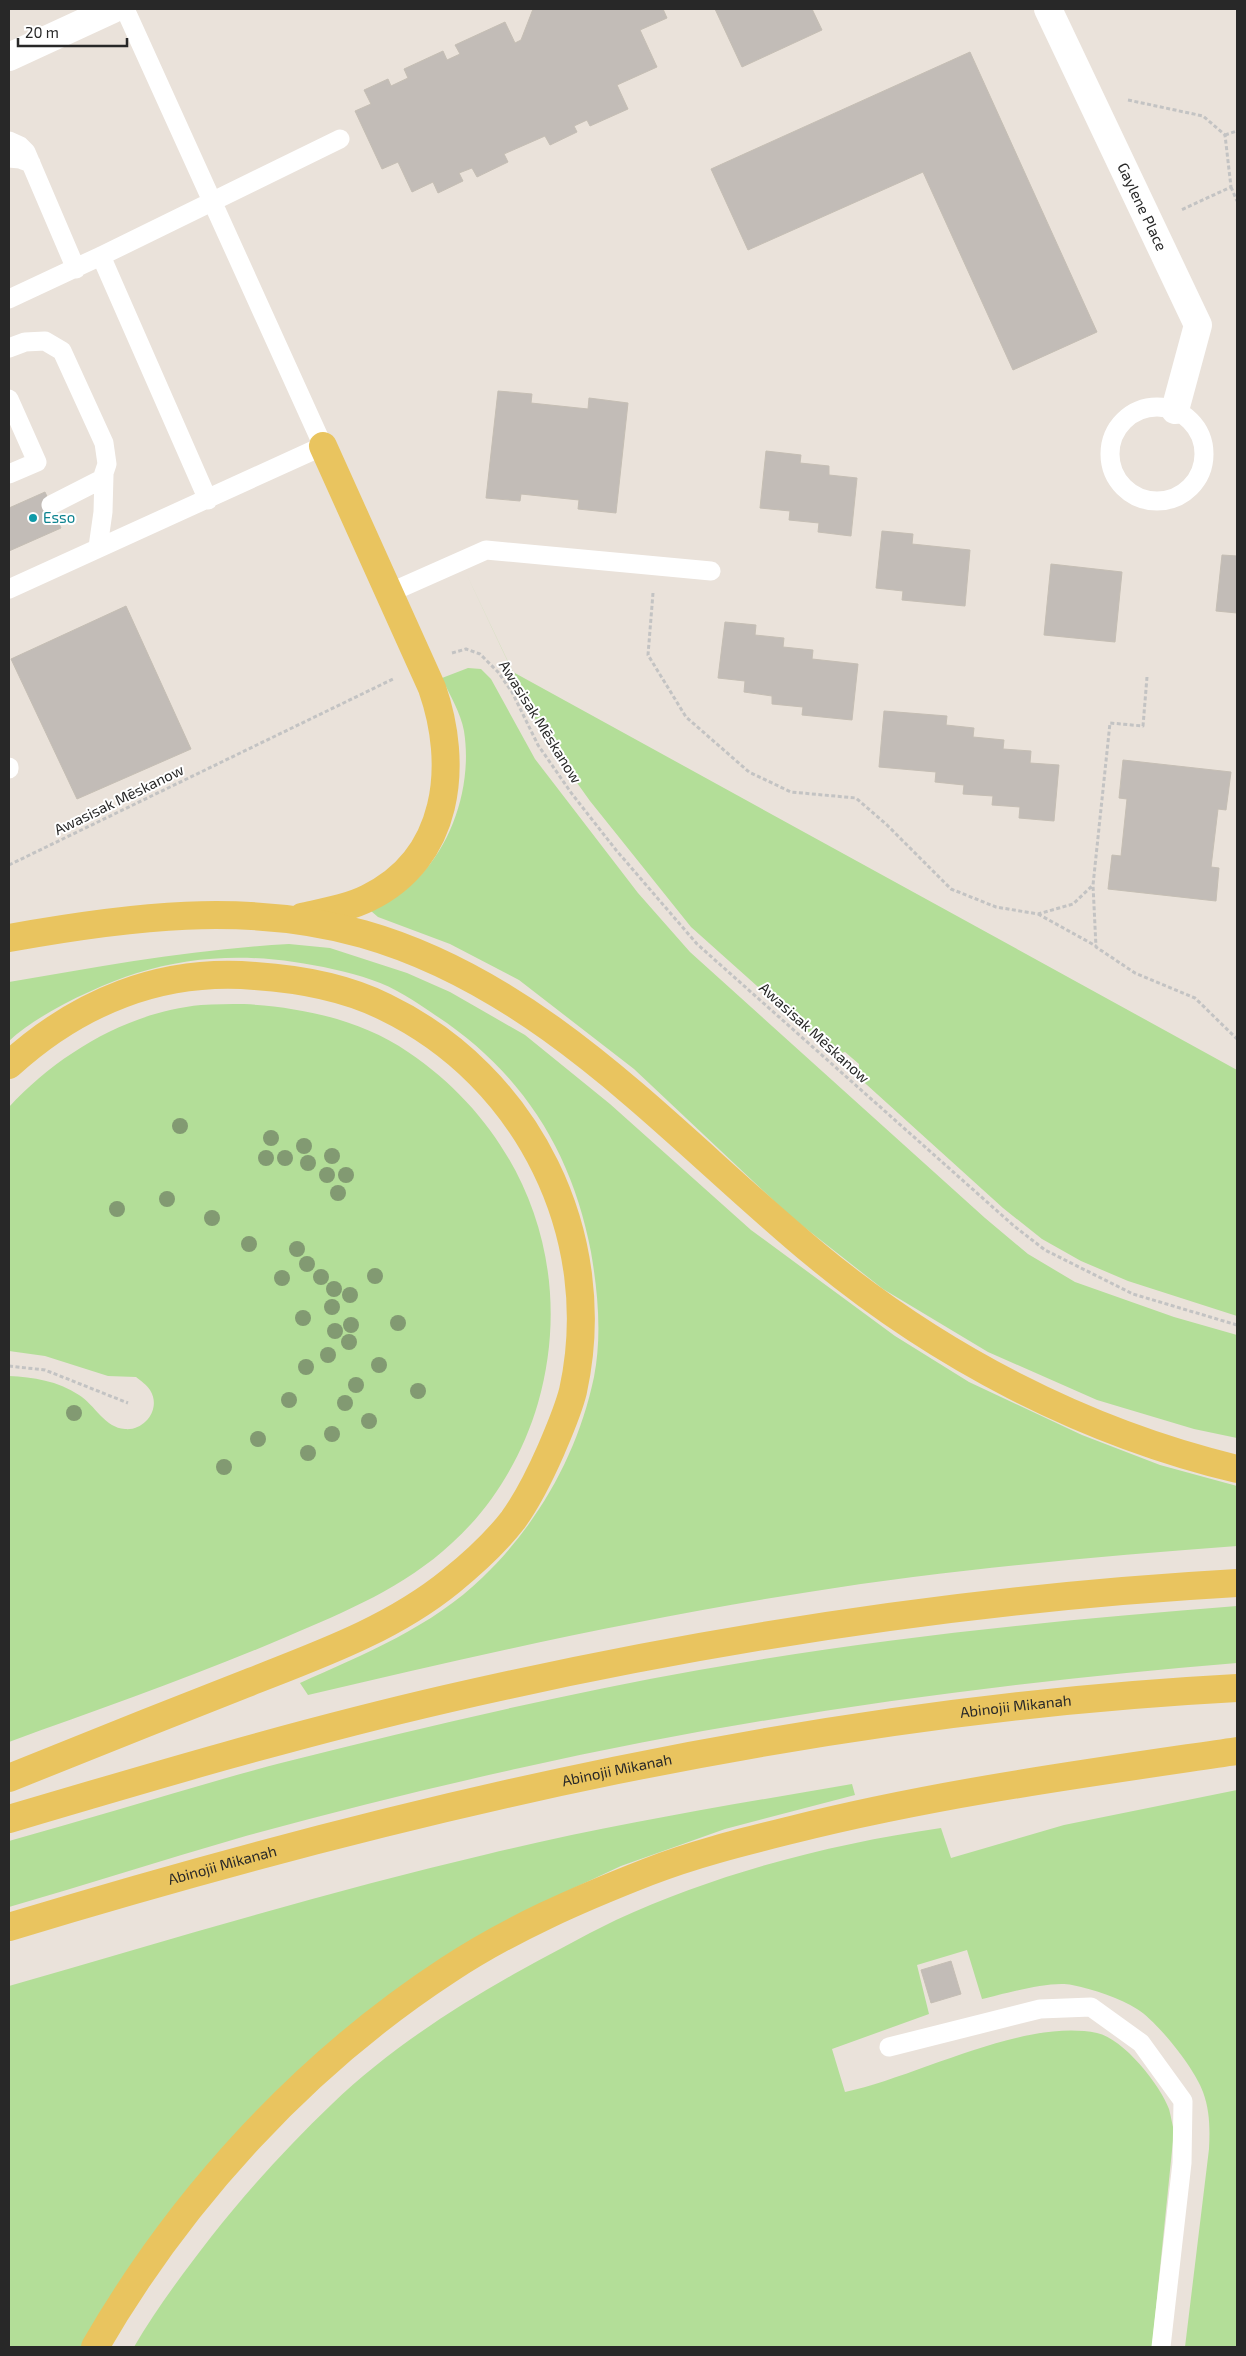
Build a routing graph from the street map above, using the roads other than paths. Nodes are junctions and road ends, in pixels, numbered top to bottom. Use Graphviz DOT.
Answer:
graph roads {
  1 [pos="113,9"];
  2 [pos="125,9"];
  3 [pos="1048,9"];
  4 [pos="9,57"];
  5 [pos="340,139"];
  6 [pos="9,140"];
  7 [pos="9,158"];
  8 [pos="31,163"];
  9 [pos="213,202"];
  10 [pos="101,256"];
  11 [pos="76,268"];
  12 [pos="9,299"];
  13 [pos="9,348"];
  14 [pos="9,399"];
  15 [pos="1175,410"];
  16 [pos="323,446"];
  17 [pos="9,474"];
  18 [pos="104,475"];
  19 [pos="208,500"];
  20 [pos="51,505"];
  21 [pos="98,547"];
  22 [pos="712,571"];
  23 [pos="9,589"];
  24 [pos="389,593"];
  25 [pos="283,920"];
  26 [pos="9,938"];
  27 [pos="9,1065"];
  28 [pos="1237,1468"];
  29 [pos="1237,1583"];
  30 [pos="1237,1688"];
  31 [pos="1237,1751"];
  32 [pos="9,1778"];
  33 [pos="9,1819"];
  34 [pos="9,1927"];
  35 [pos="888,2047"];
  36 [pos="95,2347"];
  37 [pos="1161,2347"];
  1 -- 4 [label="street"];
  2 -- 9 [label="lane"];
  3 -- 15 [label="street, Gaylene Place"];
  5 -- 9 [label="lane"];
  6 -- 8 [label="lane"];
  7 -- 8 [label="lane"];
  8 -- 11 [label="lane"];
  9 -- 10 [label="lane"];
  9 -- 16 [label="lane"];
  10 -- 11 [label="lane"];
  10 -- 19 [label="lane"];
  11 -- 12 [label="lane"];
  13 -- 18 [label="lane"];
  14 -- 17 [label="lane"];
  15 -- 15 [label="lane"];
  16 -- 19 [label="lane"];
  16 -- 24 [label="main road"];
  18 -- 20 [label="lane"];
  18 -- 21 [label="lane"];
  19 -- 21 [label="lane"];
  21 -- 23 [label="lane"];
  22 -- 24 [label="lane"];
  24 -- 25 [label="main road"];
  25 -- 26 [label="main road"];
  25 -- 28 [label="main road"];
  27 -- 32 [label="main road"];
  29 -- 33 [label="main road"];
  30 -- 34 [label="main road, Abinojii Mikanah"];
  31 -- 36 [label="main road"];
  35 -- 37 [label="lane"];
}
